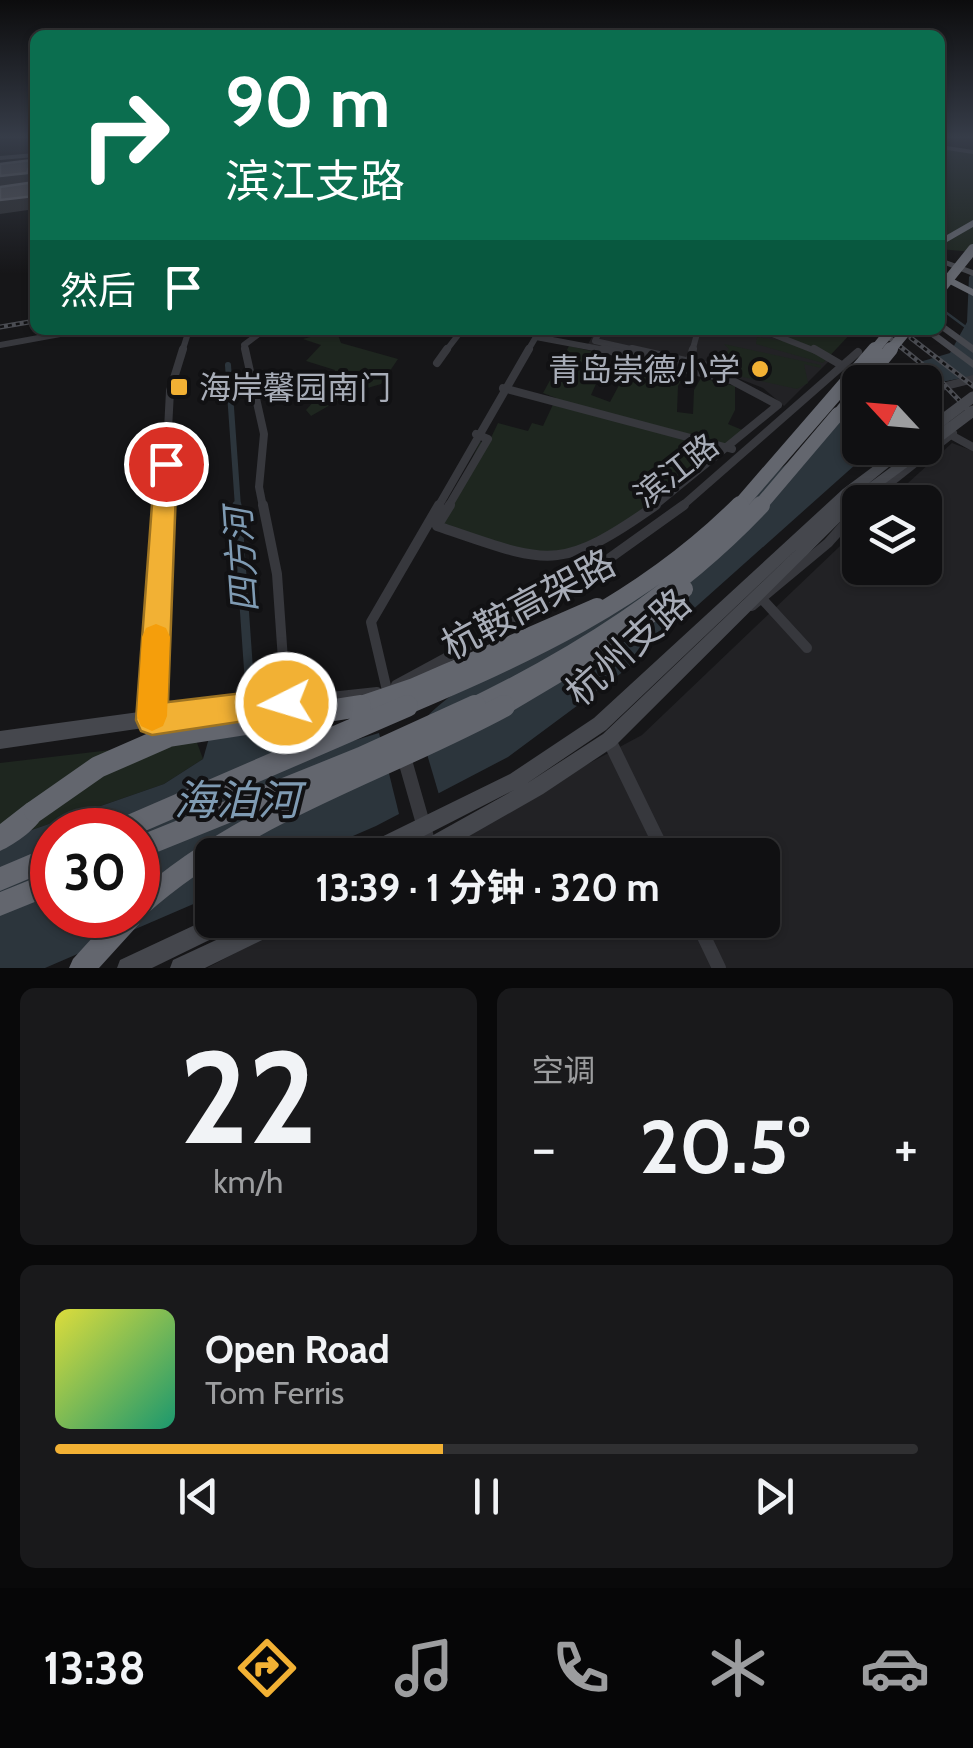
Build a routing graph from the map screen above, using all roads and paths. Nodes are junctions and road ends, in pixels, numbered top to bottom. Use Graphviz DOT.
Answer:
graph roads {
  1 [pos="973,223"];
  2 [pos="973,235"];
  3 [pos="945,248"];
  4 [pos="945,252"];
  5 [pos="973,254"];
  6 [pos="945,255"];
  7 [pos="945,268"];
  8 [pos="971,272"];
  9 [pos="945,277"];
  10 [pos="945,285"];
  11 [pos="973,293"];
  12 [pos="945,327"];
  13 [pos="945,328"];
  14 [pos="945,330"];
  15 [pos="55,335"];
  16 [pos="187,335"];
  17 [pos="257,335"];
  18 [pos="458,335"];
  19 [pos="537,335"];
  20 [pos="547,335"];
  21 [pos="597,335"];
  22 [pos="697,335"];
  23 [pos="776,335"];
  24 [pos="888,335"];
  25 [pos="903,335"];
  26 [pos="934,335"];
  27 [pos="973,341"];
  28 [pos="0,345"];
  29 [pos="973,350"];
  30 [pos="858,352"];
  31 [pos="632,353"];
  32 [pos="689,362"];
  33 [pos="973,362"];
  34 [pos="437,364"];
  35 [pos="843,365"];
  36 [pos="878,365"];
  37 [pos="842,366"];
  38 [pos="721,369"];
  39 [pos="973,379"];
  40 [pos="503,388"];
  41 [pos="973,396"];
  42 [pos="825,408"];
  43 [pos="842,410"];
  44 [pos="973,411"];
  45 [pos="942,420"];
  46 [pos="476,434"];
  47 [pos="951,435"];
  48 [pos="973,447"];
  49 [pos="732,448"];
  50 [pos="883,465"];
  51 [pos="888,485"];
  52 [pos="778,488"];
  53 [pos="842,527"];
  54 [pos="763,586"];
  55 [pos="807,648"];
  56 [pos="388,696"];
  57 [pos="286,703"];
  58 [pos="205,711"];
  59 [pos="152,720"];
  60 [pos="604,732"];
  61 [pos="0,740"];
  62 [pos="160,812"];
  63 [pos="420,819"];
  64 [pos="0,838"];
  65 [pos="392,838"];
  66 [pos="422,838"];
  67 [pos="445,838"];
  68 [pos="657,838"];
  69 [pos="160,839"];
  70 [pos="30,866"];
  71 [pos="0,878"];
  72 [pos="160,885"];
  73 [pos="30,892"];
  74 [pos="0,904"];
  75 [pos="195,936"];
  76 [pos="109,938"];
  77 [pos="244,938"];
  78 [pos="705,938"];
  79 [pos="82,968"];
  80 [pos="128,968"];
  81 [pos="182,968"];
  82 [pos="719,968"];
  1 -- 3 [label="highway"];
  2 -- 7 [label="highway"];
  4 -- 5 [label="main road"];
  5 -- 10 [label="highway, bridge"];
  6 -- 8 [label="main road"];
  9 -- 11 [label="highway"];
  12 -- 27 [label="main road"];
  13 -- 29 [label="main road"];
  14 -- 33 [label="main road"];
  15 -- 28 [label="street"];
  16 -- 59 [label="street"];
  17 -- 57 [label="street"];
  18 -- 34 [label="street"];
  19 -- 40 [label="street"];
  20 -- 31 [label="street"];
  21 -- 31 [label="street"];
  22 -- 32 [label="street"];
  23 -- 37 [label="street"];
  24 -- 42 [label="highway, 杭鞍高架路, bridge"];
  25 -- 36 [label="highway, 杭鞍高架路, bridge"];
  26 -- 33 [label="main road"];
  30 -- 35 [label="street, 滨江路"];
  31 -- 32 [label="street"];
  31 -- 49 [label="street"];
  32 -- 38 [label="street"];
  37 -- 56 [label="street, 滨江路"];
  39 -- 47 [label="street"];
  40 -- 46 [label="street"];
  40 -- 49 [label="street"];
  41 -- 45 [label="main road, bridge"];
  42 -- 62 [label="highway, 杭鞍高架路, bridge"];
  42 -- 64 [label="highway, bridge"];
  43 -- 52 [label="highway, 杭鞍高架路, bridge"];
  44 -- 54 [label="main road, 杭州支路, bridge"];
  46 -- 49 [label="street"];
  46 -- 56 [label="street"];
  47 -- 48 [label="street"];
  47 -- 51 [label="street"];
  50 -- 54 [label="main road, 杭州支路"];
  52 -- 69 [label="highway, 杭鞍高架路, bridge"];
  52 -- 72 [label="highway, bridge"];
  53 -- 54 [label="street"];
  54 -- 55 [label="street"];
  54 -- 60 [label="main road, 杭州支路"];
  54 -- 60 [label="main road, 杭州支路"];
  56 -- 57 [label="street, 滨江路"];
  56 -- 63 [label="street, bridge"];
  57 -- 58 [label="street, 滨江路"];
  58 -- 59 [label="main road, 滨江路"];
  59 -- 61 [label="main road, 滨江路"];
  60 -- 63 [label="main road, 杭州支路"];
  60 -- 67 [label="main road, 杭州支路"];
  60 -- 68 [label="street"];
  63 -- 65 [label="main road, 杭州支路"];
  63 -- 66 [label="street"];
  70 -- 71 [label="highway"];
  73 -- 74 [label="highway"];
  75 -- 80 [label="main road"];
  76 -- 79 [label="highway"];
  77 -- 81 [label="main road"];
  78 -- 82 [label="street"];
}
